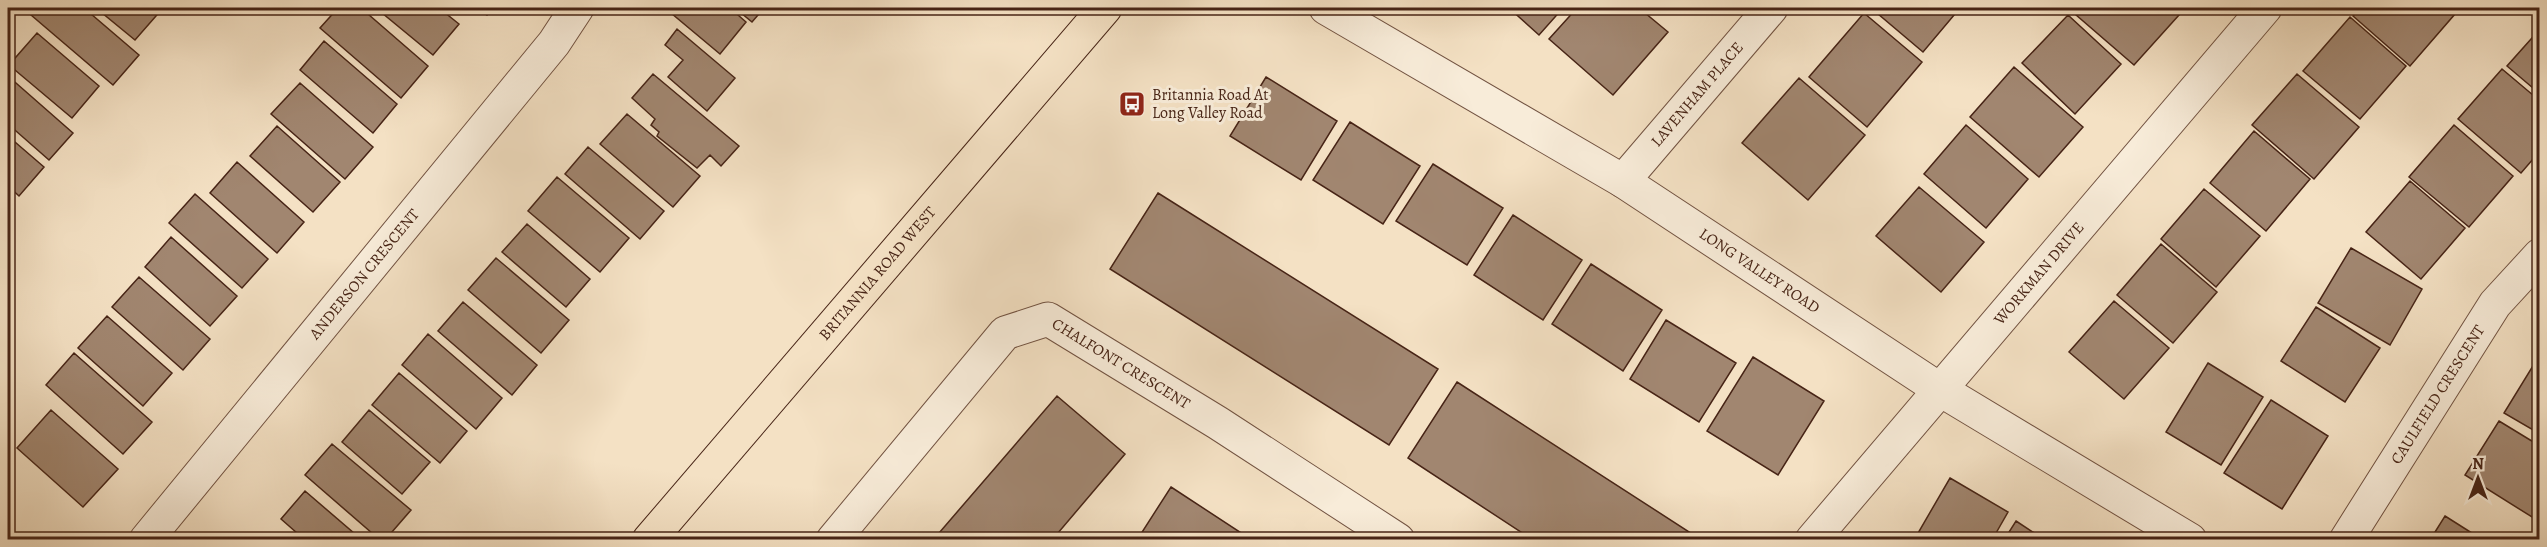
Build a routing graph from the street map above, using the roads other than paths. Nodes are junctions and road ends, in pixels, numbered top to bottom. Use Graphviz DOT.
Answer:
graph roads {
  1 [pos="577,8"];
  2 [pos="1105,8"];
  3 [pos="1326,8"];
  4 [pos="1772,8"];
  5 [pos="2265,8"];
  6 [pos="1623,181"];
  7 [pos="2540,255"];
  8 [pos="1939,389"];
  9 [pos="146,540"];
  10 [pos="649,540"];
  11 [pos="833,540"];
  12 [pos="1398,540"];
  13 [pos="1812,540"];
  14 [pos="2190,540"];
  15 [pos="2346,540"];
  1 -- 9 [label="street, ANDERSON CRESCENT"];
  2 -- 10 [label="main road, BRITANNIA ROAD WEST"];
  3 -- 6 [label="street, LONG VALLEY ROAD"];
  4 -- 6 [label="street, LAVENHAM PLACE"];
  5 -- 8 [label="street, WORKMAN DRIVE"];
  6 -- 8 [label="street, LONG VALLEY ROAD"];
  7 -- 15 [label="street, CAULFIELD CRESCENT"];
  8 -- 13 [label="street, WORKMAN DRIVE"];
  8 -- 14 [label="street, LONG VALLEY ROAD"];
  11 -- 12 [label="street, CHALFONT CRESCENT"];
}
